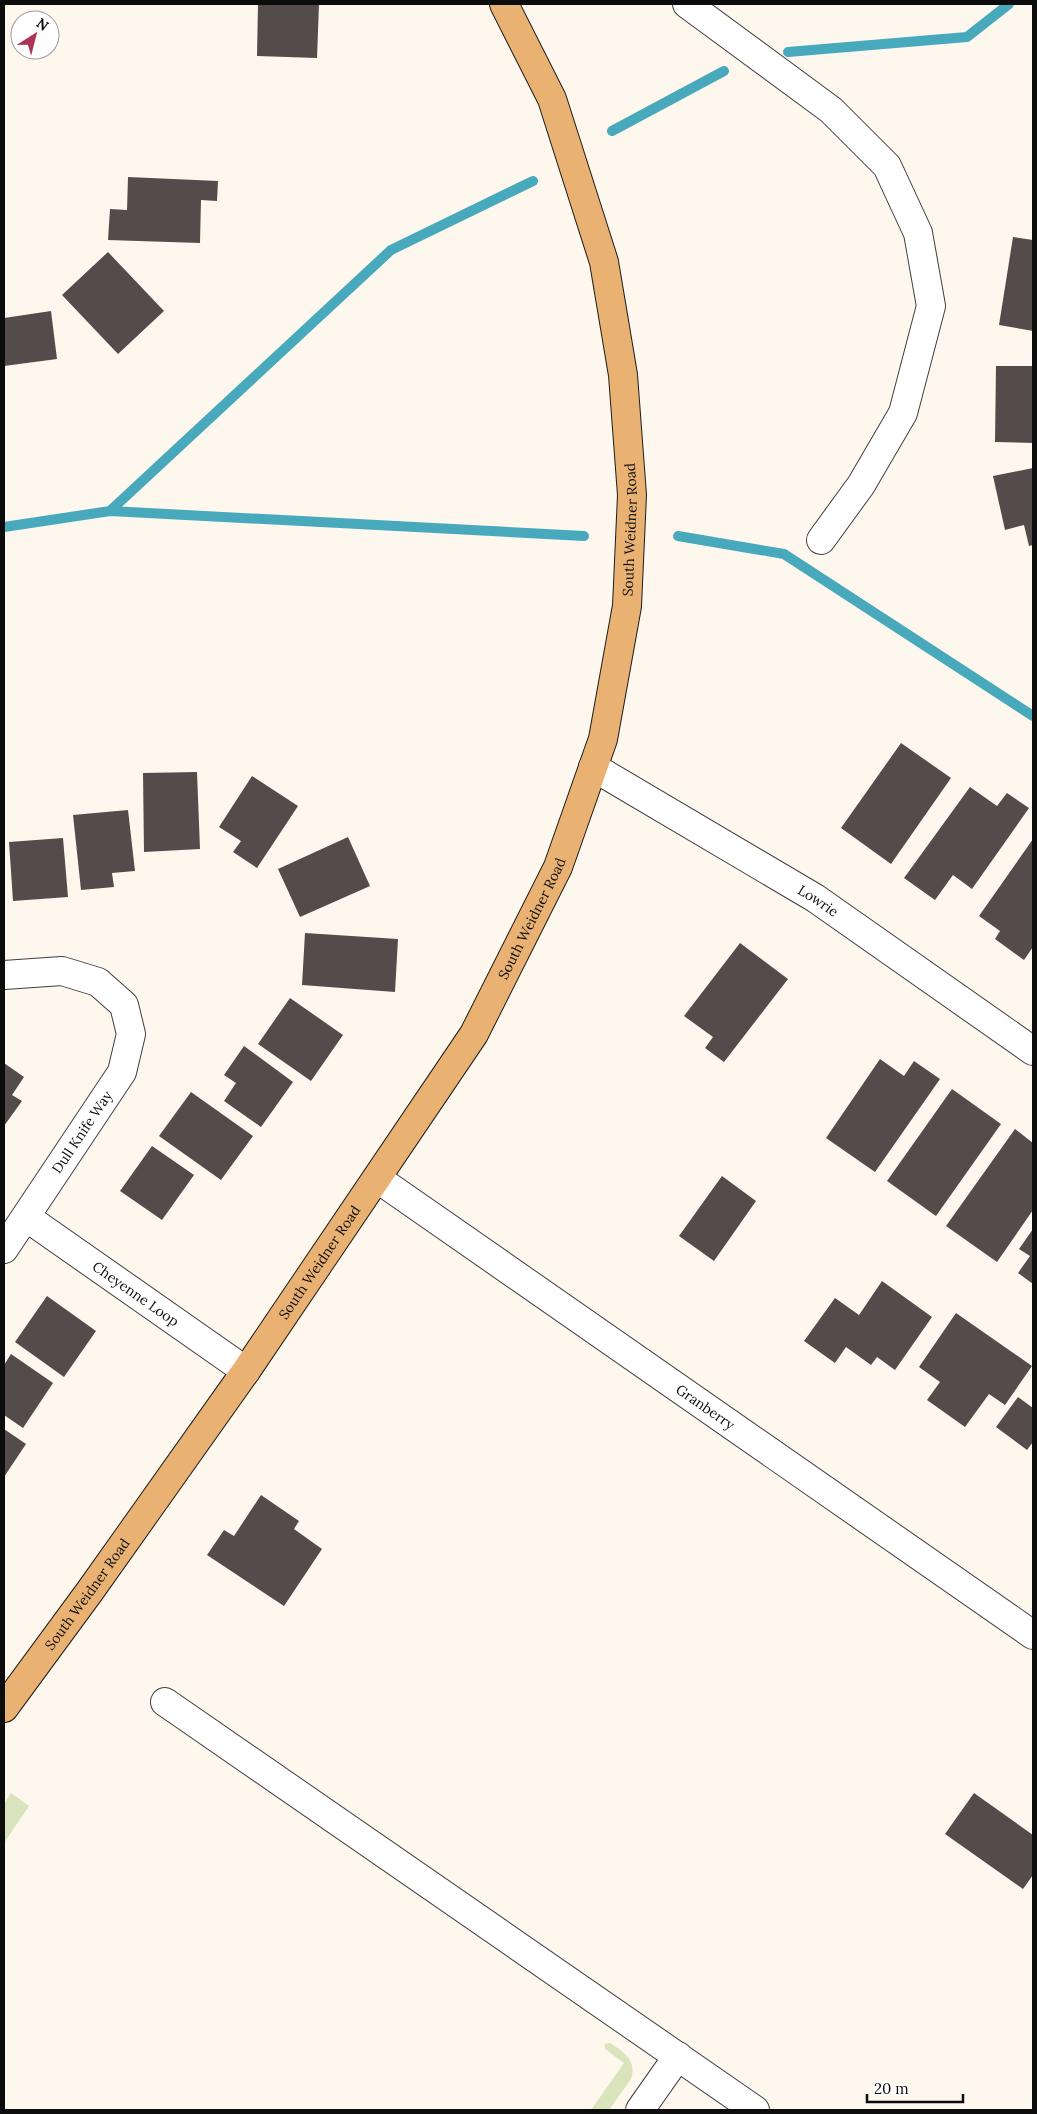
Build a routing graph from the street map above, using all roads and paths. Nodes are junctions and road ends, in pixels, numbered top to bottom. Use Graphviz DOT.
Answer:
graph roads {
  1 [pos="504,4"];
  2 [pos="687,4"];
  3 [pos="821,540"];
  4 [pos="593,767"];
  5 [pos="4,975"];
  6 [pos="1033,1051"];
  7 [pos="378,1179"];
  8 [pos="26,1217"];
  9 [pos="4,1249"];
  10 [pos="246,1371"];
  11 [pos="1033,1636"];
  12 [pos="165,1702"];
  13 [pos="4,1708"];
  14 [pos="678,2056"];
  15 [pos="640,2110"];
  16 [pos="755,2110"];
  1 -- 4 [label="main road, South Weidner Road"];
  2 -- 3 [label="street"];
  4 -- 6 [label="street, Lowrie"];
  4 -- 7 [label="main road, South Weidner Road"];
  5 -- 8 [label="street, Dull Knife Way"];
  7 -- 10 [label="main road, South Weidner Road"];
  7 -- 11 [label="street, Granberry"];
  8 -- 9 [label="street, Dull Knife Way"];
  8 -- 10 [label="street, Cheyenne Loop"];
  10 -- 13 [label="main road, South Weidner Road"];
  12 -- 14 [label="street"];
  14 -- 15 [label="street"];
  14 -- 16 [label="street"];
}
